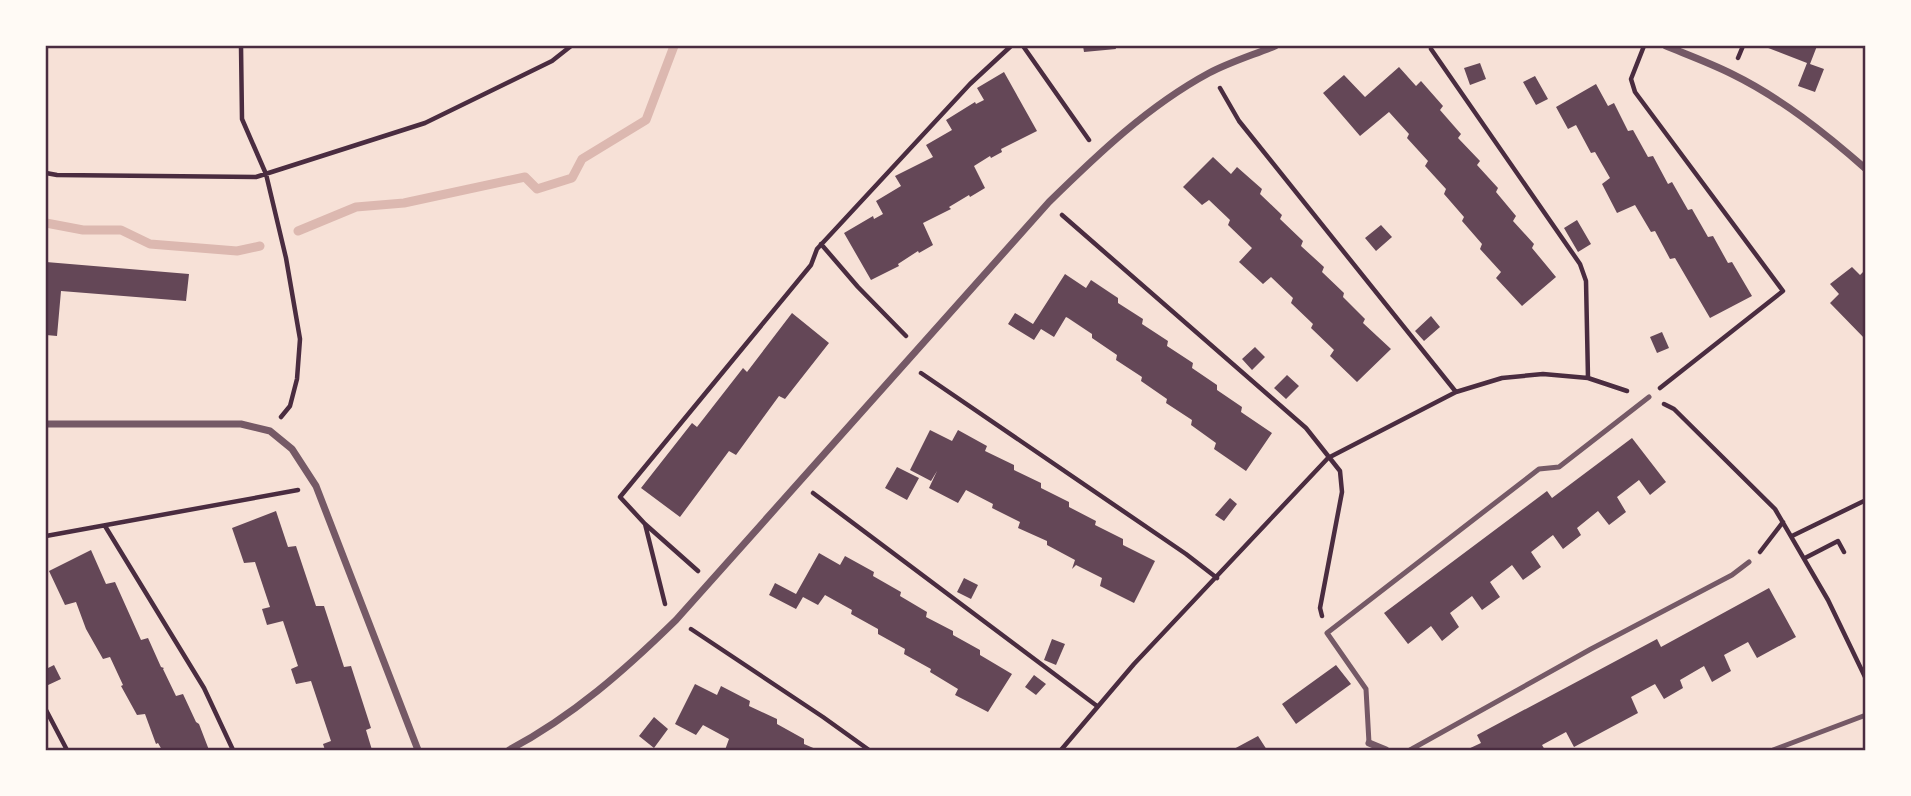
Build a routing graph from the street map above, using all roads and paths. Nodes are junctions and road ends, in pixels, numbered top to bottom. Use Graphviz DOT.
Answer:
graph roads {
  1 [pos="241,46"];
  2 [pos="571,46"];
  3 [pos="1011,46"];
  4 [pos="1023,46"];
  5 [pos="1275,46"];
  6 [pos="1644,46"];
  7 [pos="1666,46"];
  8 [pos="1743,46"];
  9 [pos="1432,49"];
  10 [pos="1740,53"];
  11 [pos="1211,72"];
  12 [pos="1085,134"];
  13 [pos="1866,169"];
  14 [pos="46,173"];
  15 [pos="266,174"];
  16 [pos="1049,202"];
  17 [pos="821,244"];
  18 [pos="900,330"];
  19 [pos="1674,376"];
  20 [pos="1588,378"];
  21 [pos="942,387"];
  22 [pos="1456,392"];
  23 [pos="1649,397"];
  24 [pos="46,424"];
  25 [pos="270,431"];
  26 [pos="1328,457"];
  27 [pos="316,486"];
  28 [pos="1866,500"];
  29 [pos="834,508"];
  30 [pos="1783,522"];
  31 [pos="645,524"];
  32 [pos="105,526"];
  33 [pos="46,536"];
  34 [pos="1792,536"];
  35 [pos="1844,552"];
  36 [pos="1805,558"];
  37 [pos="1749,562"];
  38 [pos="692,565"];
  39 [pos="1217,578"];
  40 [pos="663,595"];
  41 [pos="676,620"];
  42 [pos="1327,633"];
  43 [pos="1866,679"];
  44 [pos="1097,706"];
  45 [pos="46,710"];
  46 [pos="1866,715"];
  47 [pos="1369,743"];
  48 [pos="68,751"];
  49 [pos="233,751"];
  50 [pos="418,751"];
  51 [pos="509,751"];
  52 [pos="869,751"];
  53 [pos="1060,751"];
  54 [pos="1386,751"];
  55 [pos="1410,751"];
  56 [pos="1773,751"];
  1 -- 15 [label="path"];
  2 -- 15 [label="path"];
  3 -- 17 [label="path"];
  4 -- 12 [label="path"];
  5 -- 11 [label="street"];
  6 -- 19 [label="path"];
  7 -- 13 [label="street"];
  8 -- 10 [label="path"];
  9 -- 20 [label="path"];
  11 -- 16 [label="street"];
  11 -- 22 [label="path"];
  14 -- 15 [label="path"];
  15 -- 25 [label="path"];
  16 -- 26 [label="path"];
  16 -- 41 [label="street"];
  17 -- 18 [label="path"];
  17 -- 31 [label="path"];
  20 -- 22 [label="path"];
  20 -- 23 [label="path"];
  21 -- 39 [label="path"];
  22 -- 26 [label="path"];
  23 -- 30 [label="path"];
  23 -- 42 [label="lane"];
  24 -- 25 [label="street"];
  25 -- 27 [label="street"];
  26 -- 39 [label="path"];
  26 -- 42 [label="path"];
  27 -- 32 [label="path"];
  27 -- 50 [label="street"];
  28 -- 34 [label="path"];
  29 -- 44 [label="path"];
  30 -- 34 [label="path"];
  30 -- 37 [label="path"];
  31 -- 38 [label="path"];
  31 -- 40 [label="path"];
  32 -- 33 [label="path"];
  32 -- 49 [label="path"];
  34 -- 36 [label="path"];
  35 -- 36 [label="path"];
  36 -- 43 [label="path"];
  37 -- 55 [label="lane"];
  39 -- 44 [label="path"];
  41 -- 51 [label="street"];
  41 -- 52 [label="path"];
  42 -- 47 [label="lane"];
  44 -- 53 [label="path"];
  45 -- 48 [label="path"];
  46 -- 56 [label="lane"];
  47 -- 54 [label="street"];
}
